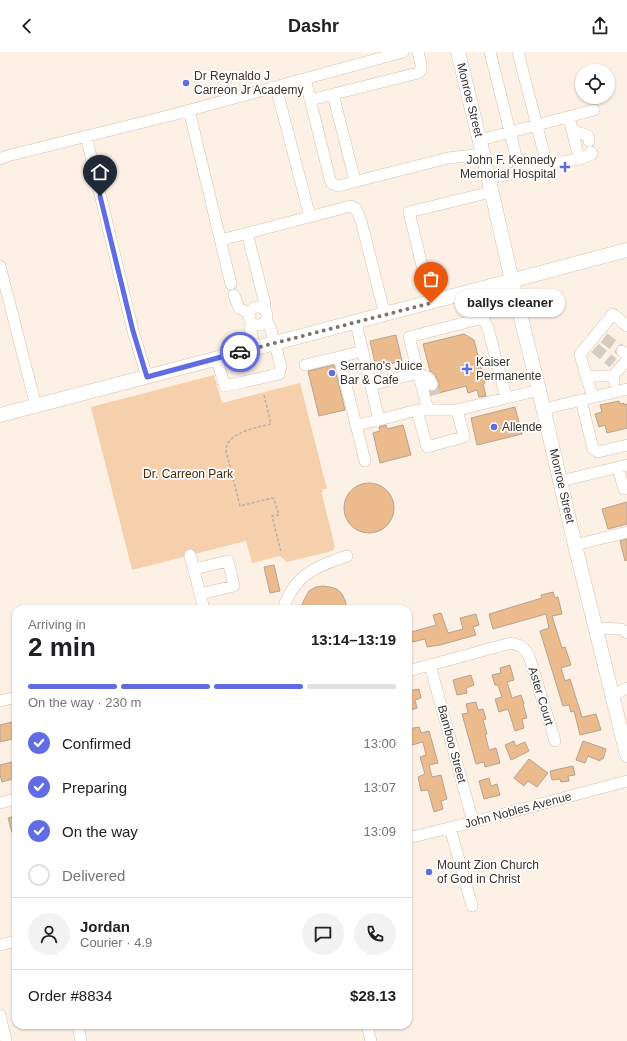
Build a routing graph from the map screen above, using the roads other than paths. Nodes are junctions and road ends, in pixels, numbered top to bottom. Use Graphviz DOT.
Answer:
graph roads {
  1 [pos="403,52"];
  2 [pos="418,52"];
  3 [pos="458,52"];
  4 [pos="490,52"];
  5 [pos="518,52"];
  6 [pos="306,79"];
  7 [pos="276,87"];
  8 [pos="333,94"];
  9 [pos="310,100"];
  10 [pos="189,110"];
  11 [pos="594,110"];
  12 [pos="569,117"];
  13 [pos="537,125"];
  14 [pos="572,130"];
  15 [pos="510,132"];
  16 [pos="86,136"];
  17 [pos="481,147"];
  18 [pos="0,159"];
  19 [pos="579,159"];
  20 [pos="547,165"];
  21 [pos="520,172"];
  22 [pos="354,181"];
  23 [pos="490,185"];
  24 [pos="310,217"];
  25 [pos="247,233"];
  26 [pos="221,240"];
  27 [pos="627,250"];
  28 [pos="0,266"];
  29 [pos="512,281"];
  30 [pos="431,303"];
  31 [pos="264,308"];
  32 [pos="248,313"];
  33 [pos="386,315"];
  34 [pos="266,320"];
  35 [pos="356,323"];
  36 [pos="252,324"];
  37 [pos="627,326"];
  38 [pos="275,343"];
  39 [pos="255,348"];
  40 [pos="363,350"];
  41 [pos="339,356"];
  42 [pos="216,358"];
  43 [pos="620,362"];
  44 [pos="305,365"];
  45 [pos="418,373"];
  46 [pos="586,376"];
  47 [pos="147,377"];
  48 [pos="371,385"];
  49 [pos="627,389"];
  50 [pos="539,390"];
  51 [pos="616,392"];
  52 [pos="506,397"];
  53 [pos="593,397"];
  54 [pos="581,400"];
  55 [pos="36,406"];
  56 [pos="424,408"];
  57 [pos="544,409"];
  58 [pos="457,410"];
  59 [pos="0,415"];
  60 [pos="379,420"];
  61 [pos="356,425"];
  62 [pos="627,445"];
  63 [pos="365,461"];
  64 [pos="623,466"];
  65 [pos="561,481"];
  66 [pos="624,489"];
  67 [pos="627,532"];
  68 [pos="575,545"];
  69 [pos="190,555"];
  70 [pos="347,556"];
  71 [pos="194,570"];
  72 [pos="200,594"];
  73 [pos="203,605"];
  74 [pos="285,605"];
  75 [pos="596,628"];
  76 [pos="627,633"];
  77 [pos="430,665"];
  78 [pos="412,670"];
  79 [pos="627,688"];
  80 [pos="613,695"];
  81 [pos="12,698"];
  82 [pos="0,701"];
  83 [pos="555,741"];
  84 [pos="627,756"];
  85 [pos="627,781"];
  86 [pos="12,800"];
  87 [pos="0,803"];
  88 [pos="473,822"];
  89 [pos="450,828"];
  90 [pos="412,837"];
  91 [pos="472,906"];
  92 [pos="12,942"];
  93 [pos="0,945"];
  94 [pos="0,1015"];
  95 [pos="79,1029"];
  96 [pos="368,1029"];
  97 [pos="6,1041"];
  98 [pos="81,1041"];
  99 [pos="371,1041"];
  1 -- 6 [label="street"];
  2 -- 8 [label="street"];
  3 -- 17 [label="main road, Monroe Street"];
  4 -- 15 [label="street"];
  5 -- 13 [label="street"];
  6 -- 7 [label="street"];
  6 -- 9 [label="street"];
  7 -- 10 [label="street"];
  7 -- 24 [label="street"];
  8 -- 9 [label="street"];
  8 -- 22 [label="street"];
  9 -- 22 [label="street"];
  10 -- 16 [label="street"];
  10 -- 26 [label="street"];
  11 -- 12 [label="street"];
  12 -- 13 [label="street"];
  12 -- 14 [label="street"];
  13 -- 15 [label="street"];
  13 -- 20 [label="street"];
  14 -- 19 [label="street"];
  14 -- 19 [label="street"];
  15 -- 17 [label="street"];
  15 -- 21 [label="street"];
  16 -- 18 [label="street"];
  16 -- 47 [label="street"];
  17 -- 22 [label="street"];
  17 -- 23 [label="main road, Monroe Street"];
  19 -- 20 [label="street"];
  20 -- 21 [label="street"];
  21 -- 23 [label="street"];
  23 -- 29 [label="main road, Monroe Street"];
  23 -- 30 [label="street"];
  24 -- 25 [label="street"];
  24 -- 33 [label="street"];
  25 -- 26 [label="street"];
  25 -- 31 [label="street"];
  26 -- 32 [label="street"];
  27 -- 29 [label="main road"];
  28 -- 55 [label="street"];
  29 -- 30 [label="main road"];
  29 -- 50 [label="main road, Monroe Street"];
  30 -- 33 [label="main road"];
  31 -- 32 [label="street"];
  31 -- 34 [label="street"];
  32 -- 36 [label="street"];
  33 -- 35 [label="main road"];
  34 -- 36 [label="street"];
  34 -- 38 [label="street"];
  35 -- 38 [label="main road"];
  35 -- 40 [label="street"];
  36 -- 39 [label="street"];
  37 -- 46 [label="street"];
  38 -- 39 [label="main road"];
  38 -- 42 [label="street"];
  39 -- 42 [label="main road"];
  40 -- 41 [label="street"];
  40 -- 48 [label="street"];
  41 -- 44 [label="street"];
  41 -- 61 [label="street"];
  42 -- 47 [label="main road"];
  43 -- 46 [label="street"];
  43 -- 51 [label="street"];
  45 -- 48 [label="street"];
  45 -- 52 [label="street"];
  45 -- 56 [label="street"];
  45 -- 56 [label="street"];
  46 -- 53 [label="street"];
  47 -- 55 [label="main road"];
  48 -- 60 [label="street"];
  49 -- 51 [label="street"];
  50 -- 52 [label="street"];
  50 -- 57 [label="main road, Monroe Street"];
  51 -- 53 [label="street"];
  52 -- 58 [label="street"];
  53 -- 54 [label="street"];
  54 -- 57 [label="street"];
  54 -- 62 [label="street"];
  55 -- 59 [label="main road"];
  56 -- 58 [label="street"];
  56 -- 58 [label="street"];
  56 -- 60 [label="street"];
  57 -- 65 [label="main road, Monroe Street"];
  60 -- 61 [label="street"];
  61 -- 63 [label="street"];
  64 -- 65 [label="street"];
  64 -- 66 [label="street"];
  65 -- 68 [label="main road, Monroe Street"];
  67 -- 68 [label="street"];
  68 -- 75 [label="main road, Monroe Street"];
  69 -- 71 [label="street"];
  70 -- 74 [label="street"];
  71 -- 72 [label="street"];
  71 -- 72 [label="street"];
  72 -- 73 [label="street"];
  75 -- 76 [label="street"];
  75 -- 80 [label="main road, Monroe Street"];
  77 -- 78 [label="street"];
  77 -- 83 [label="street, Aster Court"];
  77 -- 88 [label="street, Bamboo Street"];
  79 -- 80 [label="street"];
  80 -- 84 [label="main road, Monroe Street"];
  81 -- 82 [label="street"];
  85 -- 88 [label="street, John Nobles Avenue"];
  86 -- 87 [label="street"];
  88 -- 89 [label="street, John Nobles Avenue"];
  89 -- 90 [label="street, John Nobles Avenue"];
  89 -- 91 [label="street"];
  92 -- 93 [label="street"];
  94 -- 97 [label="street"];
  95 -- 98 [label="street"];
  96 -- 99 [label="street"];
}
